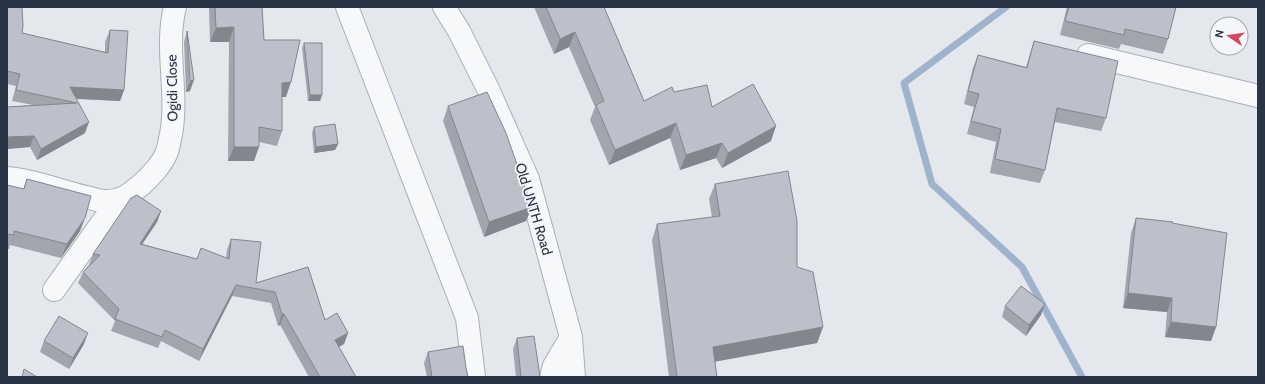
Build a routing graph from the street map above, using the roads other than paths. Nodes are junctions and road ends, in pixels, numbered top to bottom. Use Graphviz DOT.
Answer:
graph roads {
  1 [pos="175,7"];
  2 [pos="347,7"];
  3 [pos="444,7"];
  4 [pos="1066,49"];
  5 [pos="1258,96"];
  6 [pos="7,178"];
  7 [pos="119,199"];
  8 [pos="54,290"];
  9 [pos="571,337"];
  10 [pos="474,377"];
  11 [pos="551,377"];
  12 [pos="574,377"];
  1 -- 7 [label="street, Ogidi Close"];
  2 -- 10 [label="street"];
  3 -- 9 [label="street, Old UNTH Road"];
  4 -- 5 [label="street"];
  6 -- 7 [label="street, Ogidi Close"];
  7 -- 8 [label="street"];
  9 -- 11 [label="street"];
  9 -- 12 [label="street, Old UNTH Road"];
}
